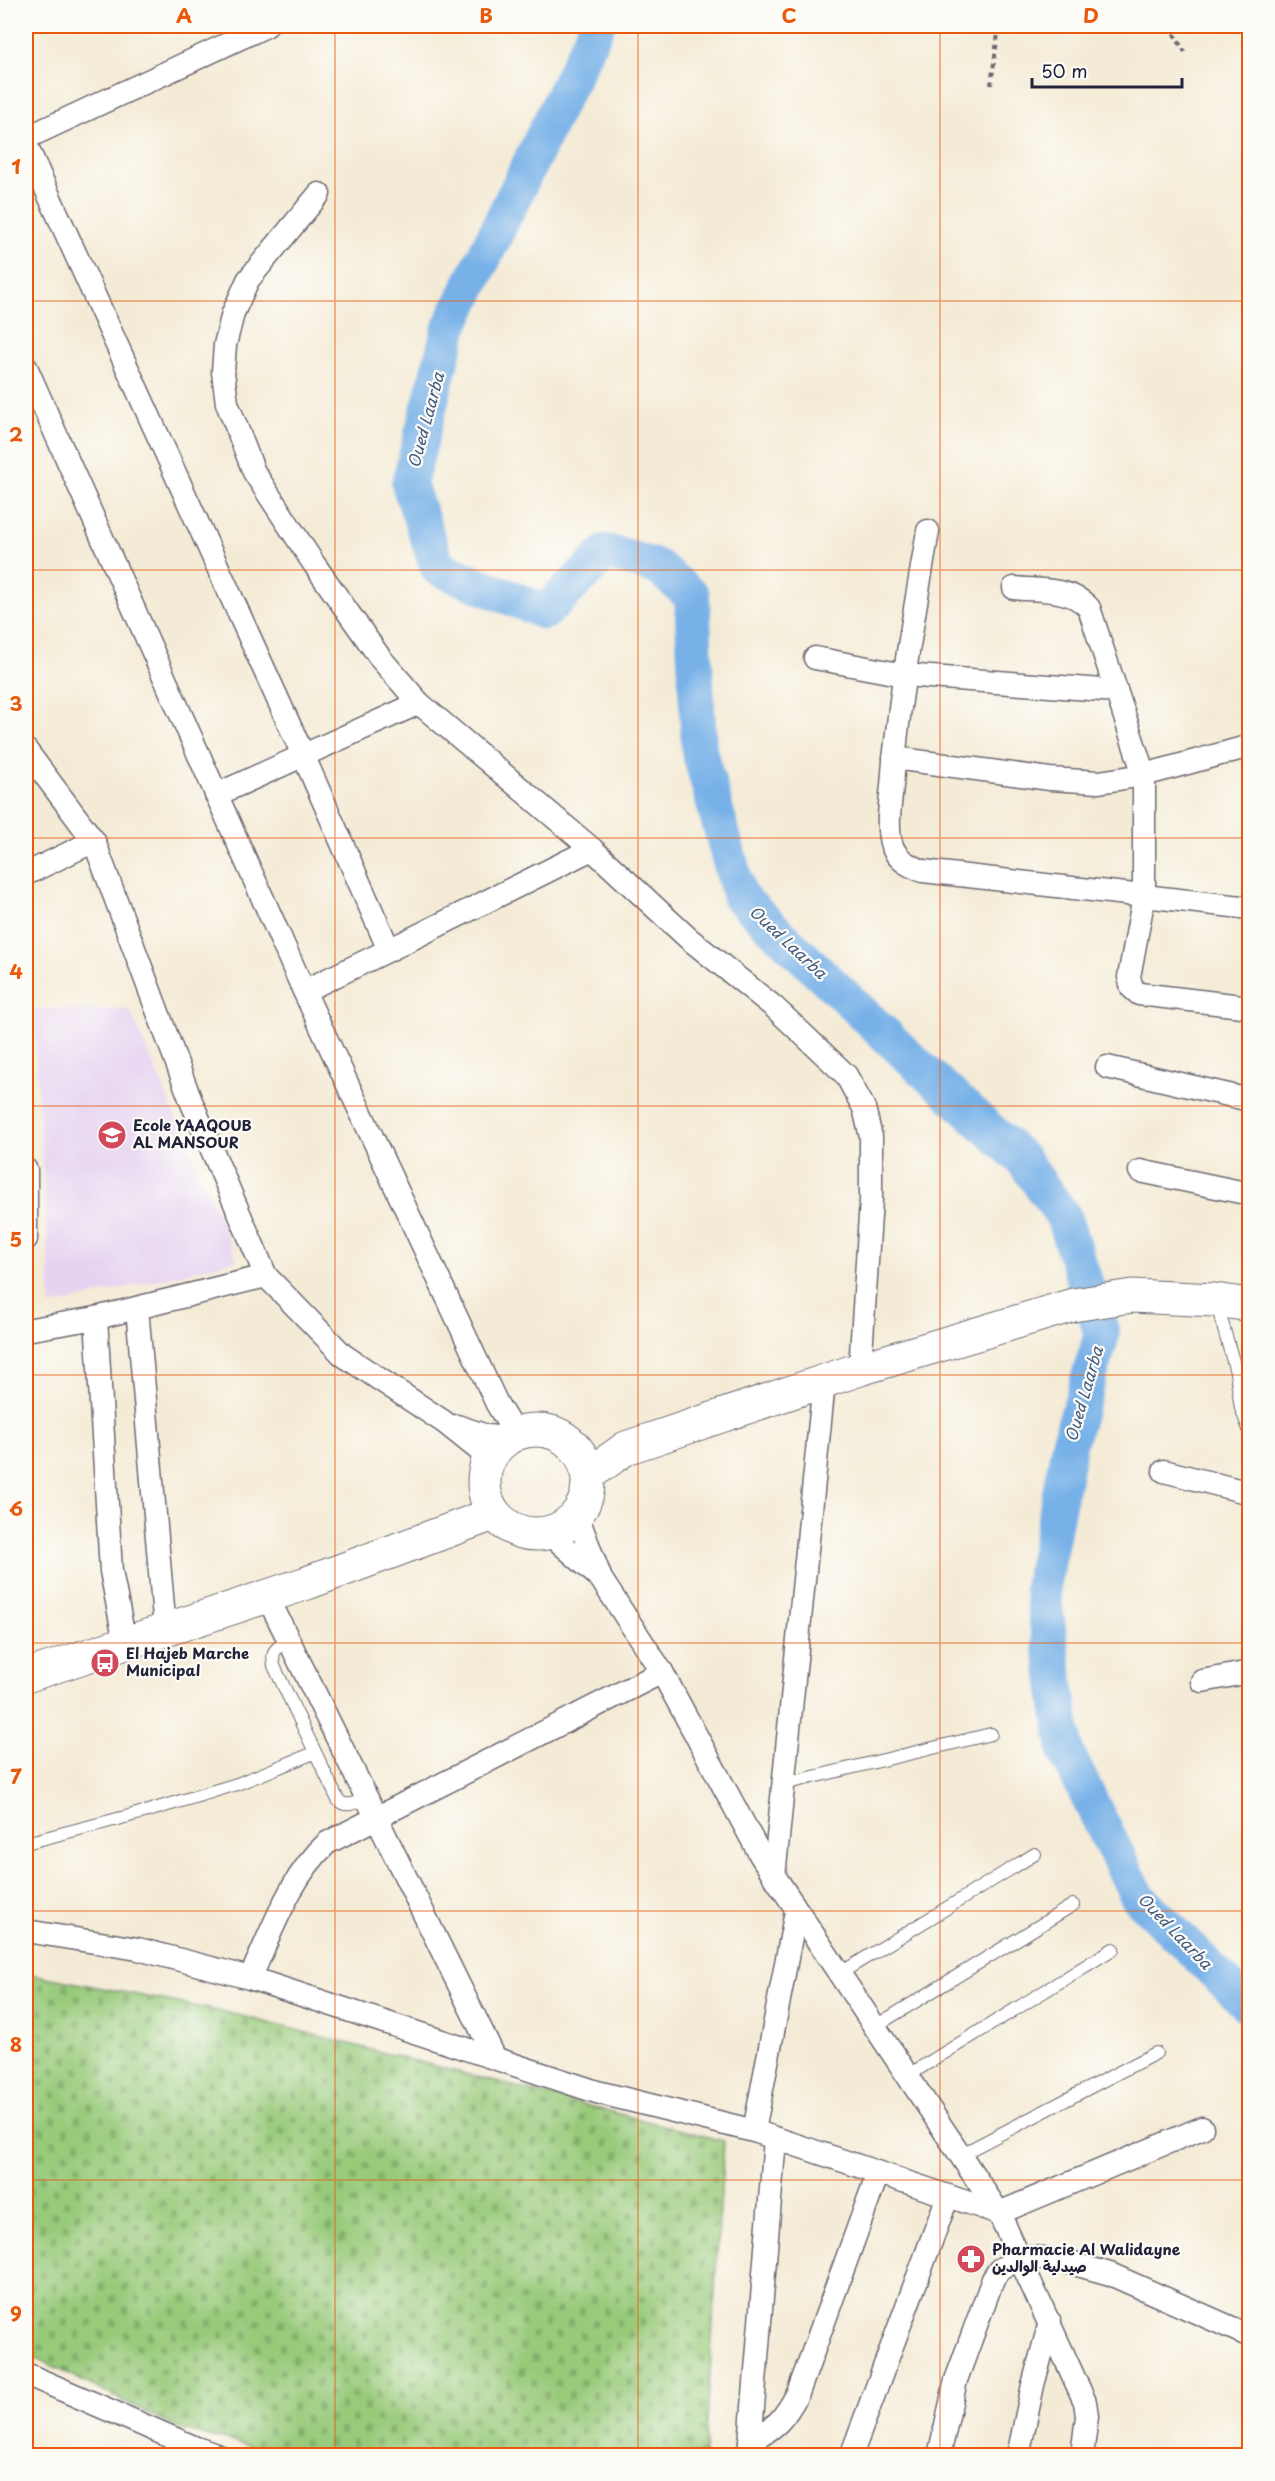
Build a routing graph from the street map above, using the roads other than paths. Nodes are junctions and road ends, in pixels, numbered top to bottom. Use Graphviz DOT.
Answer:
graph roads {
  1 [pos="266,26"];
  2 [pos="26,138"];
  3 [pos="26,146"];
  4 [pos="319,194"];
  5 [pos="26,367"];
  6 [pos="928,531"];
  7 [pos="1014,588"];
  8 [pos="815,658"];
  9 [pos="904,675"];
  10 [pos="1116,691"];
  11 [pos="419,703"];
  12 [pos="1250,746"];
  13 [pos="26,750"];
  14 [pos="304,757"];
  15 [pos="894,758"];
  16 [pos="1143,775"];
  17 [pos="216,795"];
  18 [pos="94,841"];
  19 [pos="592,849"];
  20 [pos="26,874"];
  21 [pos="1144,896"];
  22 [pos="1250,908"];
  23 [pos="389,950"];
  24 [pos="304,991"];
  25 [pos="1250,1007"];
  26 [pos="1107,1067"];
  27 [pos="1250,1100"];
  28 [pos="26,1170"];
  29 [pos="1140,1171"];
  30 [pos="1250,1194"];
  31 [pos="26,1239"];
  32 [pos="266,1276"];
  33 [pos="1215,1300"];
  34 [pos="1250,1305"];
  35 [pos="137,1308"];
  36 [pos="96,1318"];
  37 [pos="26,1330"];
  38 [pos="860,1369"];
  39 [pos="824,1382"];
  40 [pos="1250,1432"];
  41 [pos="581,1461"];
  42 [pos="498,1466"];
  43 [pos="1164,1471"];
  44 [pos="1250,1493"];
  45 [pos="577,1515"];
  46 [pos="549,1533"];
  47 [pos="601,1578"];
  48 [pos="267,1596"];
  49 [pos="165,1630"];
  50 [pos="289,1640"];
  51 [pos="125,1643"];
  52 [pos="662,1672"];
  53 [pos="1250,1672"];
  54 [pos="26,1676"];
  55 [pos="1202,1681"];
  56 [pos="991,1734"];
  57 [pos="314,1753"];
  58 [pos="783,1784"];
  59 [pos="367,1797"];
  60 [pos="378,1819"];
  61 [pos="26,1843"];
  62 [pos="1035,1854"];
  63 [pos="774,1877"];
  64 [pos="1073,1905"];
  65 [pos="796,1911"];
  66 [pos="26,1931"];
  67 [pos="1113,1949"];
  68 [pos="839,1974"];
  69 [pos="250,1978"];
  70 [pos="874,2027"];
  71 [pos="1156,2053"];
  72 [pos="495,2058"];
  73 [pos="907,2076"];
  74 [pos="1202,2128"];
  75 [pos="765,2135"];
  76 [pos="960,2155"];
  77 [pos="878,2173"];
  78 [pos="948,2196"];
  79 [pos="999,2213"];
  80 [pos="1021,2257"];
  81 [pos="1050,2322"];
  82 [pos="1250,2336"];
  83 [pos="26,2374"];
  84 [pos="750,2448"];
  85 [pos="219,2456"];
  86 [pos="851,2456"];
  87 [pos="939,2456"];
  88 [pos="1018,2456"];
  89 [pos="1082,2456"];
  1 -- 2 [label="street"];
  3 -- 14 [label="street"];
  4 -- 11 [label="street"];
  5 -- 17 [label="street"];
  6 -- 9 [label="street"];
  7 -- 10 [label="street"];
  8 -- 9 [label="street"];
  9 -- 10 [label="street"];
  9 -- 15 [label="street"];
  10 -- 16 [label="street"];
  11 -- 14 [label="street"];
  11 -- 19 [label="street"];
  12 -- 16 [label="street"];
  13 -- 18 [label="street"];
  14 -- 17 [label="street"];
  14 -- 23 [label="street"];
  15 -- 16 [label="street"];
  15 -- 21 [label="street"];
  16 -- 21 [label="street"];
  17 -- 24 [label="street"];
  18 -- 20 [label="street"];
  18 -- 32 [label="street"];
  19 -- 23 [label="street"];
  19 -- 38 [label="street"];
  21 -- 22 [label="street"];
  21 -- 25 [label="street"];
  23 -- 24 [label="street"];
  24 -- 42 [label="street"];
  26 -- 27 [label="street"];
  28 -- 31 [label="street"];
  29 -- 30 [label="street"];
  32 -- 35 [label="street"];
  32 -- 42 [label="street"];
  33 -- 34 [label="street"];
  33 -- 38 [label="street"];
  33 -- 40 [label="lane"];
  35 -- 36 [label="street"];
  35 -- 49 [label="street"];
  36 -- 37 [label="street"];
  36 -- 51 [label="street"];
  38 -- 39 [label="street"];
  39 -- 41 [label="street"];
  39 -- 58 [label="street"];
  41 -- 42 [label="street"];
  41 -- 45 [label="street"];
  42 -- 46 [label="street"];
  42 -- 48 [label="street"];
  43 -- 44 [label="street"];
  45 -- 46 [label="street"];
  45 -- 47 [label="street"];
  46 -- 47 [label="street"];
  47 -- 52 [label="street"];
  48 -- 49 [label="street"];
  48 -- 50 [label="street"];
  49 -- 51 [label="street"];
  50 -- 57 [label="lane"];
  50 -- 59 [label="street"];
  51 -- 54 [label="street"];
  52 -- 60 [label="street"];
  52 -- 63 [label="street"];
  53 -- 55 [label="street"];
  56 -- 58 [label="lane"];
  57 -- 59 [label="lane"];
  57 -- 61 [label="lane"];
  58 -- 63 [label="street"];
  59 -- 60 [label="street"];
  60 -- 69 [label="street"];
  60 -- 72 [label="street"];
  62 -- 68 [label="lane"];
  63 -- 65 [label="street"];
  64 -- 70 [label="lane"];
  65 -- 68 [label="street"];
  65 -- 75 [label="street"];
  66 -- 69 [label="street"];
  67 -- 73 [label="lane"];
  68 -- 70 [label="street"];
  69 -- 72 [label="street"];
  70 -- 73 [label="street"];
  71 -- 76 [label="lane"];
  72 -- 75 [label="street"];
  73 -- 76 [label="street"];
  74 -- 79 [label="street"];
  75 -- 77 [label="street"];
  75 -- 84 [label="street"];
  76 -- 79 [label="street"];
  77 -- 78 [label="street"];
  77 -- 84 [label="street"];
  78 -- 79 [label="street"];
  78 -- 86 [label="street"];
  79 -- 80 [label="street"];
  80 -- 81 [label="street"];
  80 -- 82 [label="street"];
  80 -- 87 [label="street"];
  81 -- 88 [label="street"];
  81 -- 89 [label="street"];
  83 -- 85 [label="street"];
}
